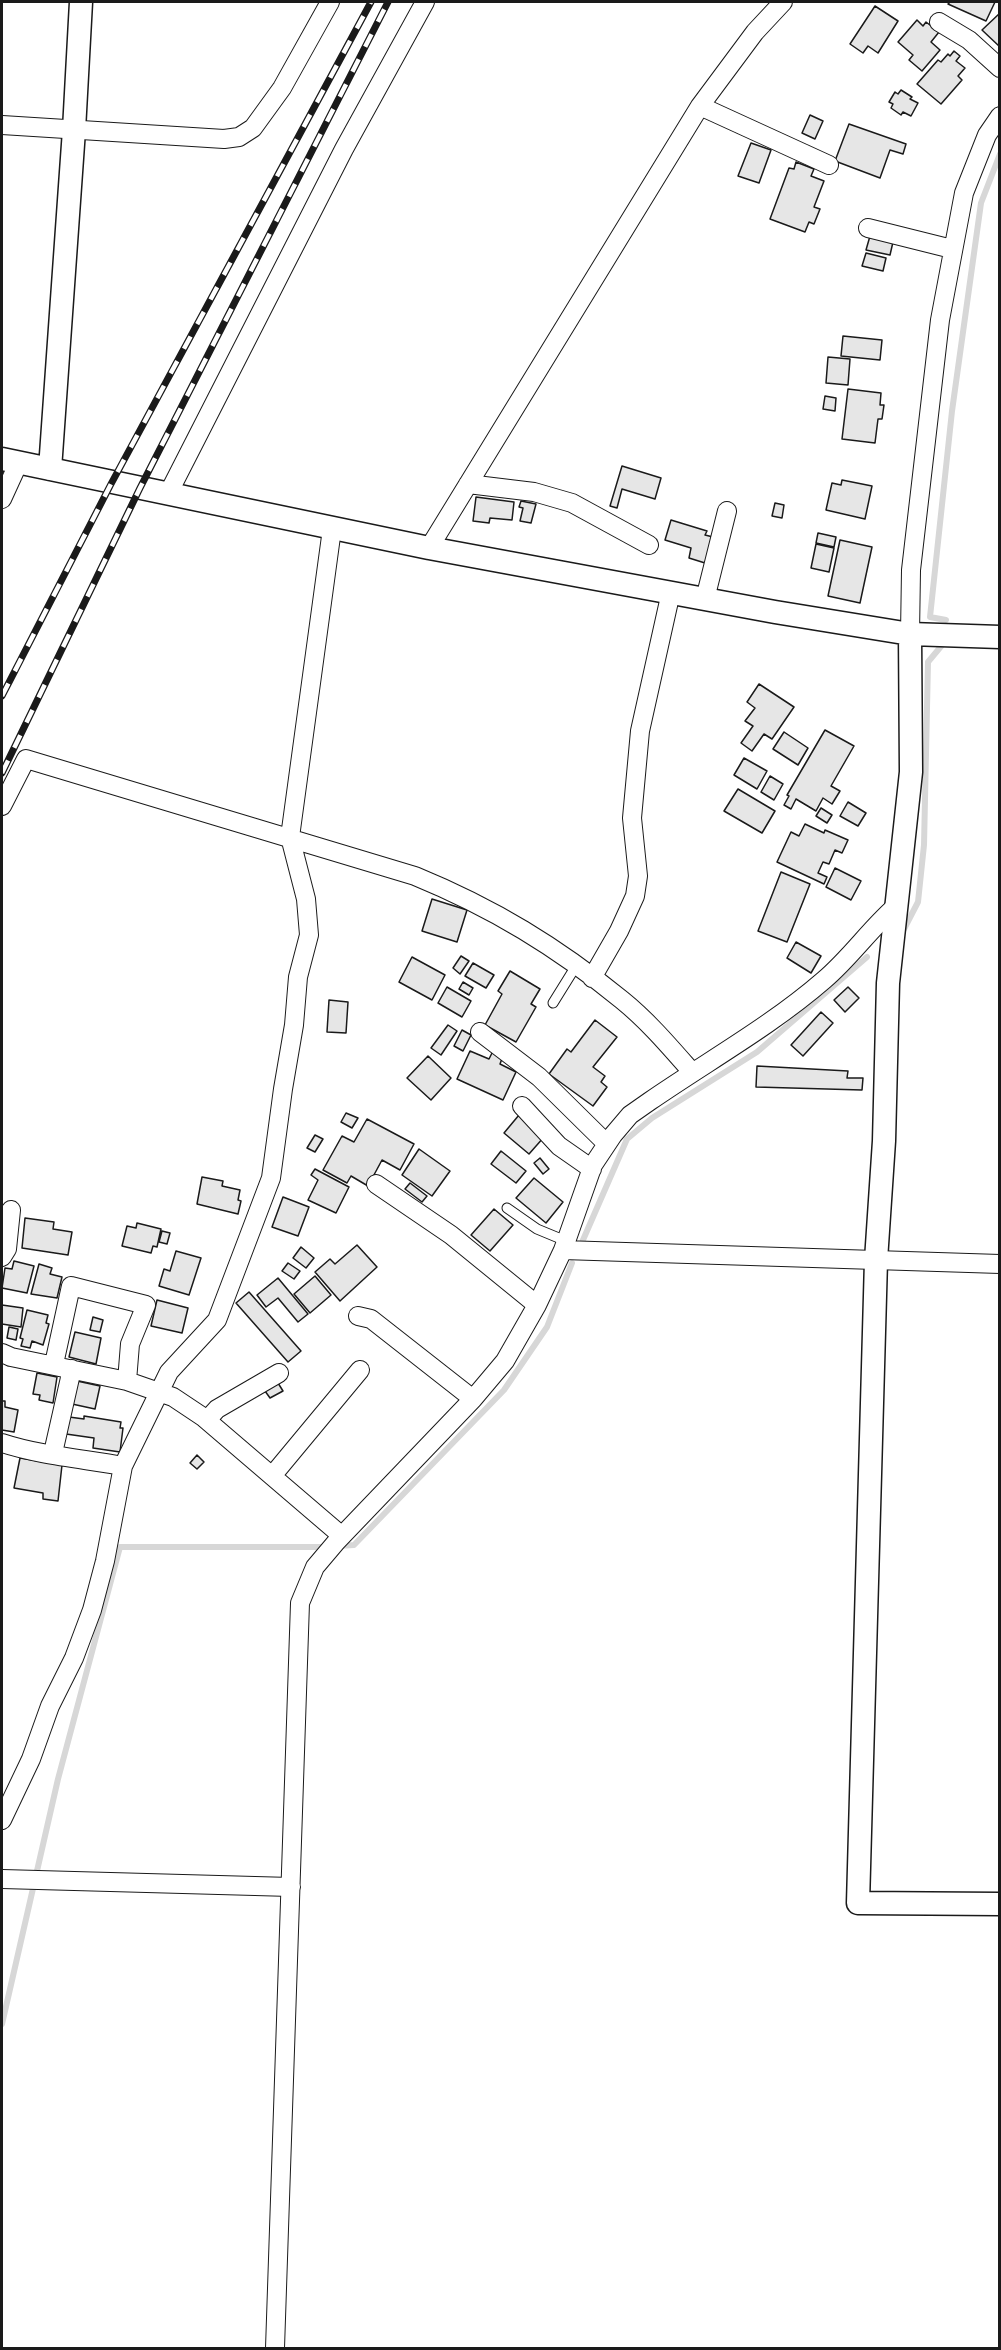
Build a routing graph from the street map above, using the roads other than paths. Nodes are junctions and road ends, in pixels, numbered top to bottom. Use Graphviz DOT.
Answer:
graph roads {
  1 [pos="81,2"];
  2 [pos="330,2"];
  3 [pos="425,2"];
  4 [pos="783,2"];
  5 [pos="939,22"];
  6 [pos="999,68"];
  7 [pos="700,106"];
  8 [pos="999,116"];
  9 [pos="2,125"];
  10 [pos="74,130"];
  11 [pos="829,165"];
  12 [pos="868,228"];
  13 [pos="952,249"];
  14 [pos="10,461"];
  15 [pos="50,469"];
  16 [pos="468,484"];
  17 [pos="168,494"];
  18 [pos="2,499"];
  19 [pos="728,511"];
  20 [pos="332,529"];
  21 [pos="649,545"];
  22 [pos="429,548"];
  23 [pos="671,592"];
  24 [pos="705,599"];
  25 [pos="910,634"];
  26 [pos="999,637"];
  27 [pos="2,806"];
  28 [pos="290,837"];
  29 [pos="895,907"];
  30 [pos="576,966"];
  31 [pos="592,978"];
  32 [pos="553,1002"];
  33 [pos="480,1032"];
  34 [pos="692,1072"];
  35 [pos="522,1106"];
  36 [pos="607,1144"];
  37 [pos="592,1169"];
  38 [pos="376,1184"];
  39 [pos="507,1208"];
  40 [pos="11,1210"];
  41 [pos="564,1246"];
  42 [pos="2,1257"];
  43 [pos="876,1260"];
  44 [pos="999,1264"];
  45 [pos="537,1305"];
  46 [pos="358,1316"];
  47 [pos="2,1353"];
  48 [pos="54,1364"];
  49 [pos="72,1369"];
  50 [pos="360,1370"];
  51 [pos="279,1373"];
  52 [pos="127,1381"];
  53 [pos="160,1392"];
  54 [pos="473,1399"];
  55 [pos="207,1420"];
  56 [pos="2,1443"];
  57 [pos="52,1453"];
  58 [pos="123,1466"];
  59 [pos="272,1476"];
  60 [pos="340,1539"];
  61 [pos="2,1820"];
  62 [pos="2,1879"];
  63 [pos="291,1887"];
  64 [pos="999,1904"];
  65 [pos="275,2349"];
  1 -- 10 [label="street"];
  2 -- 10 [label="street"];
  3 -- 17 [label="street"];
  4 -- 7 [label="street"];
  5 -- 6 [label="street"];
  7 -- 11 [label="street"];
  7 -- 16 [label="street"];
  8 -- 13 [label="street"];
  9 -- 10 [label="street"];
  10 -- 15 [label="street"];
  12 -- 13 [label="street"];
  13 -- 25 [label="street"];
  14 -- 15 [label="street"];
  14 -- 18 [label="street"];
  15 -- 17 [label="street"];
  16 -- 21 [label="street"];
  16 -- 22 [label="street"];
  17 -- 20 [label="street"];
  19 -- 24 [label="street"];
  20 -- 22 [label="street"];
  20 -- 28 [label="street"];
  22 -- 23 [label="street"];
  23 -- 24 [label="street"];
  23 -- 31 [label="street"];
  24 -- 25 [label="street"];
  25 -- 26 [label="street"];
  25 -- 29 [label="street"];
  27 -- 28 [label="street"];
  28 -- 30 [label="street"];
  28 -- 53 [label="street"];
  29 -- 34 [label="street"];
  29 -- 43 [label="street"];
  30 -- 31 [label="street"];
  30 -- 32 [label="lane"];
  31 -- 34 [label="street"];
  33 -- 36 [label="street"];
  34 -- 36 [label="street"];
  35 -- 37 [label="street"];
  36 -- 37 [label="street"];
  37 -- 41 [label="street"];
  38 -- 45 [label="street"];
  39 -- 41 [label="lane"];
  40 -- 42 [label="street"];
  41 -- 43 [label="street"];
  41 -- 45 [label="street"];
  43 -- 44 [label="street"];
  43 -- 64 [label="street"];
  45 -- 54 [label="street"];
  46 -- 54 [label="street"];
  47 -- 48 [label="street"];
  48 -- 49 [label="street"];
  48 -- 52 [label="street"];
  49 -- 52 [label="street"];
  49 -- 57 [label="street"];
  50 -- 59 [label="street"];
  51 -- 55 [label="street"];
  52 -- 53 [label="street"];
  53 -- 55 [label="street"];
  53 -- 58 [label="street"];
  54 -- 60 [label="street"];
  55 -- 59 [label="street"];
  56 -- 57 [label="street"];
  57 -- 58 [label="street"];
  58 -- 61 [label="street"];
  59 -- 60 [label="street"];
  60 -- 63 [label="street"];
  62 -- 63 [label="street"];
  63 -- 65 [label="street"];
}
